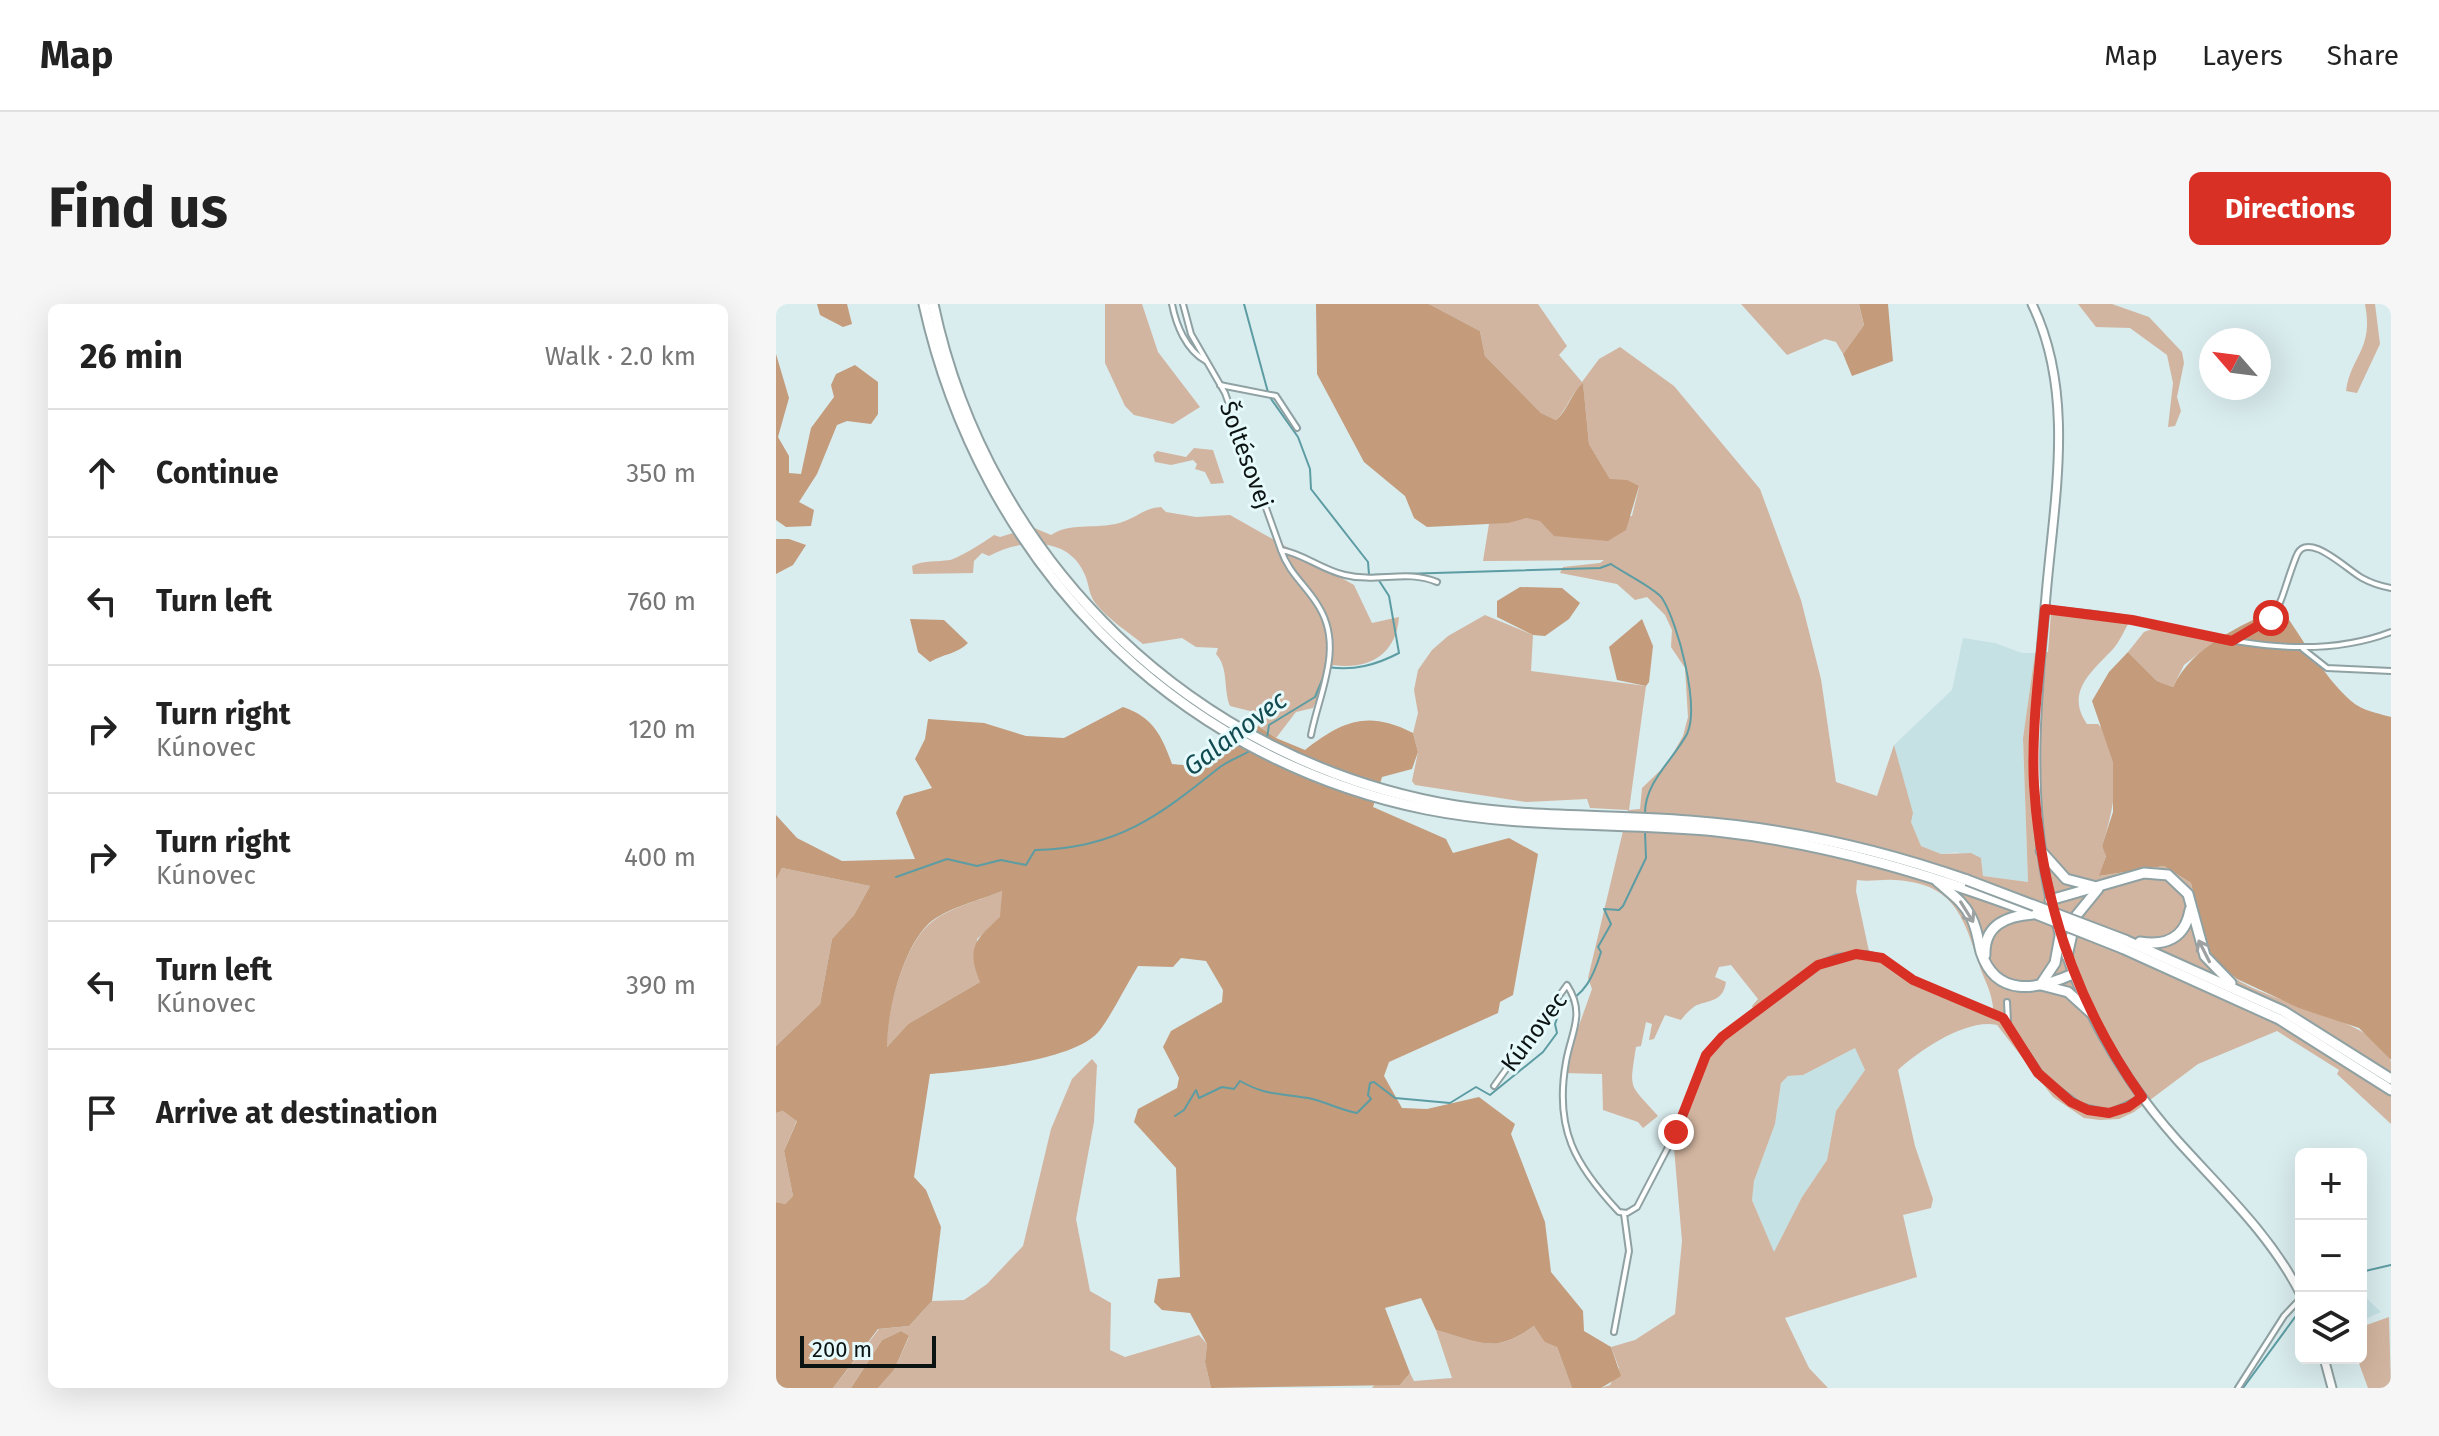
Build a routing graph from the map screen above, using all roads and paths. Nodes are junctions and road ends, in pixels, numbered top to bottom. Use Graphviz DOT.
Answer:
graph roads {
  1 [pos="924,304"];
  2 [pos="933,304"];
  3 [pos="1172,304"];
  4 [pos="1183,304"];
  5 [pos="2032,304"];
  6 [pos="1208,362"];
  7 [pos="1220,385"];
  8 [pos="1297,428"];
  9 [pos="1013,517"];
  10 [pos="1281,550"];
  11 [pos="1437,582"];
  12 [pos="2391,588"];
  13 [pos="2045,609"];
  14 [pos="2391,632"];
  15 [pos="2232,641"];
  16 [pos="2302,647"];
  17 [pos="2391,671"];
  18 [pos="1311,735"];
  19 [pos="1739,830"];
  20 [pos="2041,851"];
  21 [pos="1931,877"];
  22 [pos="1965,884"];
  23 [pos="2101,887"];
  24 [pos="2050,900"];
  25 [pos="2191,903"];
  26 [pos="2036,914"];
  27 [pos="2060,936"];
  28 [pos="2124,944"];
  29 [pos="2067,956"];
  30 [pos="1985,959"];
  31 [pos="2073,974"];
  32 [pos="2041,985"];
  33 [pos="2236,988"];
  34 [pos="2007,1002"];
  35 [pos="2267,1008"];
  36 [pos="2090,1012"];
  37 [pos="2281,1015"];
  38 [pos="2008,1022"];
  39 [pos="2391,1079"];
  40 [pos="1494,1086"];
  41 [pos="2391,1090"];
  42 [pos="2142,1097"];
  43 [pos="1624,1214"];
  44 [pos="2299,1292"];
  45 [pos="2295,1303"];
  46 [pos="1614,1332"];
  47 [pos="2326,1364"];
  48 [pos="2238,1388"];
  49 [pos="2332,1388"];
  1 -- 9 [label="highway"];
  2 -- 9 [label="highway"];
  3 -- 6 [label="street, Šoltésovej"];
  4 -- 6 [label="street, Šoltésovej"];
  5 -- 13 [label="main road"];
  6 -- 7 [label="street, Šoltésovej"];
  7 -- 8 [label="street"];
  7 -- 10 [label="street, Šoltésovej"];
  9 -- 19 [label="highway"];
  10 -- 11 [label="street"];
  10 -- 18 [label="street"];
  12 -- 15 [label="street"];
  13 -- 15 [label="street"];
  13 -- 20 [label="main road"];
  14 -- 16 [label="street"];
  15 -- 16 [label="street"];
  16 -- 17 [label="street"];
  19 -- 21 [label="highway"];
  19 -- 22 [label="highway"];
  20 -- 23 [label="highway"];
  20 -- 24 [label="main road"];
  21 -- 22 [label="highway"];
  21 -- 30 [label="highway, one-way"];
  22 -- 26 [label="highway"];
  22 -- 28 [label="highway, bridge"];
  23 -- 24 [label="highway"];
  23 -- 25 [label="highway"];
  23 -- 29 [label="highway"];
  24 -- 27 [label="main road"];
  25 -- 28 [label="highway"];
  33 -- 25 [label="highway, one-way"];
  26 -- 28 [label="highway, bridge"];
  26 -- 30 [label="highway"];
  27 -- 29 [label="main road"];
  27 -- 32 [label="highway"];
  28 -- 33 [label="highway"];
  28 -- 35 [label="highway"];
  29 -- 31 [label="main road"];
  30 -- 32 [label="highway"];
  31 -- 32 [label="highway"];
  31 -- 36 [label="main road"];
  32 -- 36 [label="highway"];
  33 -- 35 [label="highway"];
  34 -- 38 [label="street"];
  35 -- 37 [label="highway"];
  36 -- 42 [label="main road"];
  37 -- 39 [label="highway"];
  37 -- 41 [label="highway"];
  38 -- 42 [label="street"];
  38 -- 43 [label="street"];
  40 -- 43 [label="street, Kúnovec"];
  42 -- 44 [label="main road"];
  43 -- 46 [label="street"];
  45 -- 48 [label="street"];
  47 -- 49 [label="main road"];
}
